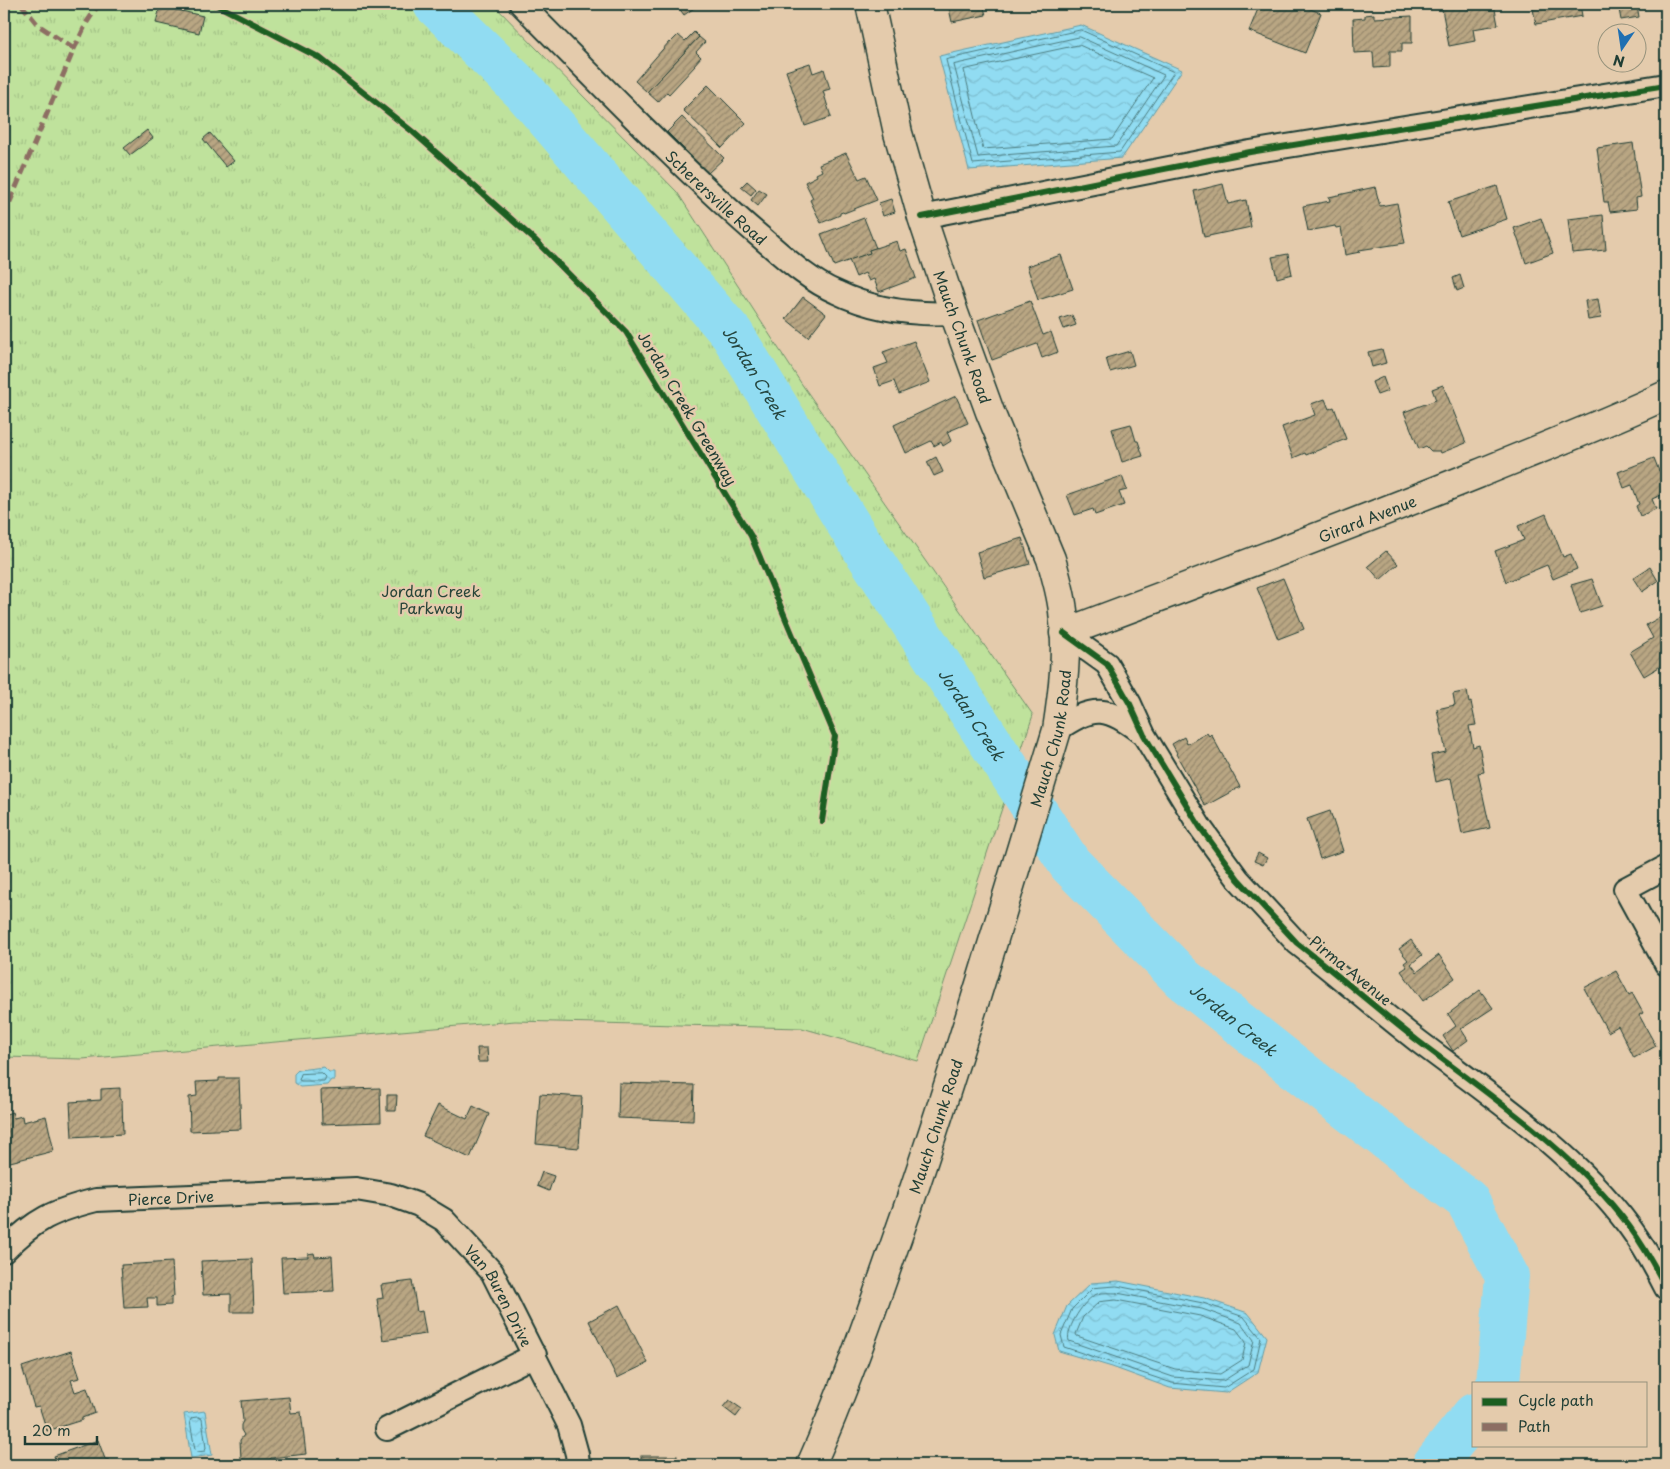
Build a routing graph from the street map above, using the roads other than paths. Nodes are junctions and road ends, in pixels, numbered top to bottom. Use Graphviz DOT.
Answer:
graph roads {
  1 [pos="521,4"];
  2 [pos="870,4"];
  3 [pos="1666,85"];
  4 [pos="922,217"];
  5 [pos="954,313"];
  6 [pos="1666,395"];
  7 [pos="1064,633"];
  8 [pos="1057,730"];
  9 [pos="1144,735"];
  10 [pos="1666,867"];
  11 [pos="1666,964"];
  12 [pos="356,1189"];
  13 [pos="4,1251"];
  14 [pos="1666,1288"];
  15 [pos="535,1355"];
  16 [pos="387,1429"];
  17 [pos="578,1465"];
  18 [pos="811,1465"];
  1 -- 5 [label="street, Scherersville Road"];
  2 -- 4 [label="main road, Mauch Chunk Road"];
  3 -- 4 [label="street"];
  4 -- 5 [label="main road, Mauch Chunk Road"];
  5 -- 7 [label="main road, Mauch Chunk Road"];
  6 -- 7 [label="main road, Girard Avenue"];
  7 -- 8 [label="main road, Mauch Chunk Road"];
  7 -- 9 [label="street, Pirma Avenue"];
  8 -- 9 [label="street, Pirma Avenue"];
  8 -- 18 [label="main road, Mauch Chunk Road"];
  9 -- 14 [label="street, Pirma Avenue"];
  10 -- 11 [label="street"];
  12 -- 13 [label="street, Pierce Drive"];
  12 -- 15 [label="street, Van Buren Drive"];
  15 -- 16 [label="street"];
  15 -- 17 [label="street, Van Buren Drive"];
}
